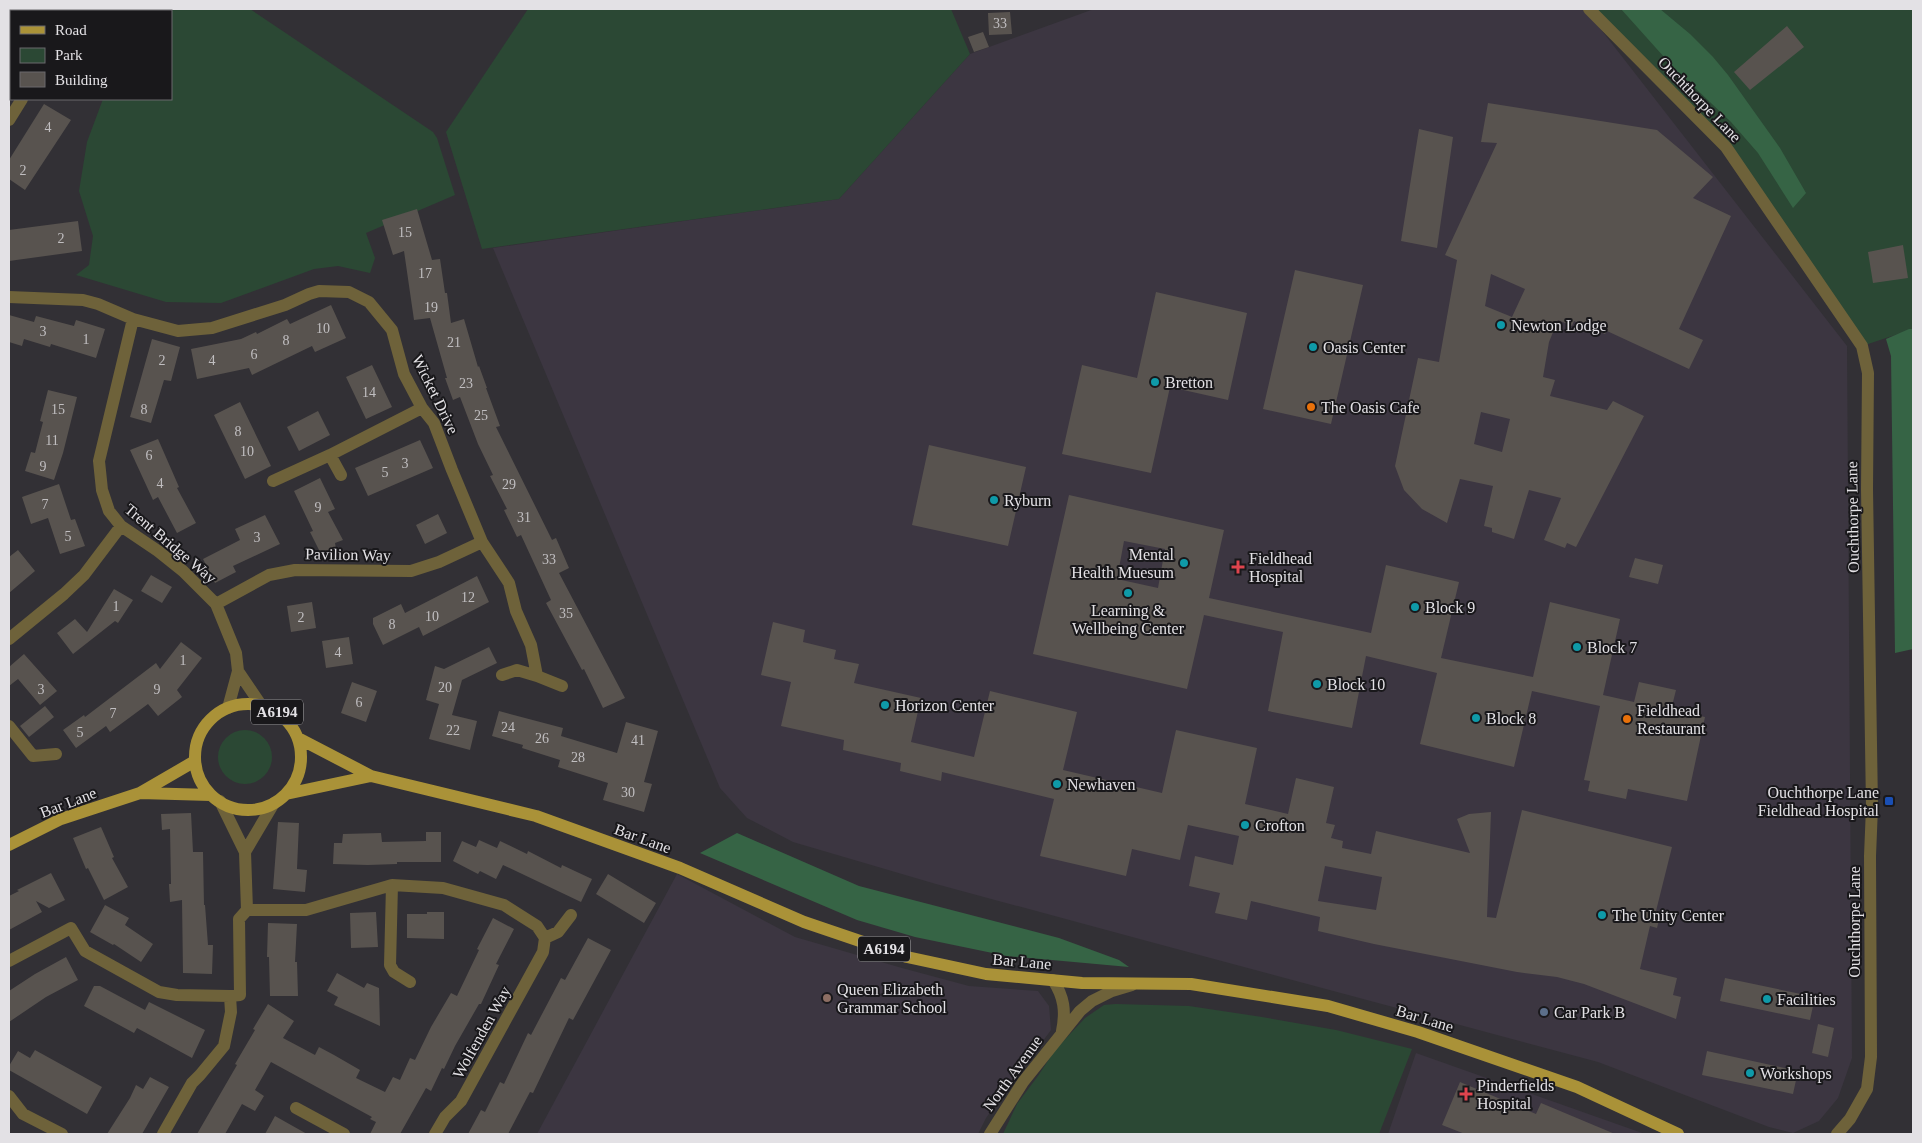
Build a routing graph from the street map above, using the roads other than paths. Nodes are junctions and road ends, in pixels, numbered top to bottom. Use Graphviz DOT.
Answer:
graph roads {
  1 [pos="1589,9"];
  2 [pos="21,100"];
  3 [pos="9,120"];
  4 [pos="9,297"];
  5 [pos="133,320"];
  6 [pos="422,408"];
  7 [pos="330,455"];
  8 [pos="340,476"];
  9 [pos="273,481"];
  10 [pos="121,526"];
  11 [pos="482,542"];
  12 [pos="216,604"];
  13 [pos="9,639"];
  14 [pos="238,671"];
  15 [pos="502,675"];
  16 [pos="537,676"];
  17 [pos="562,686"];
  18 [pos="261,705"];
  19 [pos="228,708"];
  20 [pos="9,726"];
  21 [pos="298,738"];
  22 [pos="56,754"];
  23 [pos="195,761"];
  24 [pos="371,776"];
  25 [pos="140,793"];
  26 [pos="286,794"];
  27 [pos="216,798"];
  28 [pos="274,803"];
  29 [pos="9,845"];
  30 [pos="245,852"];
  31 [pos="392,885"];
  32 [pos="247,910"];
  33 [pos="571,915"];
  34 [pos="545,938"];
  35 [pos="9,962"];
  36 [pos="1052,980"];
  37 [pos="410,982"];
  38 [pos="1137,983"];
  39 [pos="230,996"];
  40 [pos="1062,1032"];
  41 [pos="9,1096"];
  42 [pos="296,1108"];
  43 [pos="1850,1120"];
  44 [pos="62,1134"];
  45 [pos="163,1134"];
  46 [pos="344,1134"];
  47 [pos="435,1134"];
  48 [pos="990,1134"];
  49 [pos="1678,1134"];
  50 [pos="1837,1134"];
  51 [pos="1849,1134"];
  1 -- 43 [label="street, Ouchthorpe Lane"];
  2 -- 3 [label="street"];
  4 -- 5 [label="street, Wicket Drive"];
  5 -- 6 [label="street, Wicket Drive"];
  5 -- 10 [label="street, Trent Bridge Way"];
  6 -- 7 [label="street"];
  6 -- 11 [label="street, Wicket Drive"];
  7 -- 8 [label="street"];
  7 -- 9 [label="street"];
  10 -- 12 [label="street, Trent Bridge Way"];
  10 -- 13 [label="street"];
  11 -- 12 [label="street, Pavilion Way"];
  11 -- 16 [label="street, Wicket Drive"];
  12 -- 14 [label="street, Trent Bridge Way"];
  14 -- 18 [label="street, Trent Bridge Way"];
  14 -- 19 [label="street, Trent Bridge Way"];
  15 -- 16 [label="street"];
  16 -- 17 [label="street"];
  18 -- 19 [label="main road, A6194"];
  18 -- 21 [label="main road, A6194"];
  19 -- 23 [label="main road, A6194"];
  20 -- 22 [label="street"];
  21 -- 24 [label="main road, Bar Lane / A6194"];
  21 -- 26 [label="main road, A6194"];
  23 -- 25 [label="main road, Bar Lane / A6194"];
  23 -- 27 [label="main road"];
  24 -- 26 [label="main road, Bar Lane / A6194"];
  24 -- 36 [label="main road, Bar Lane / A6194"];
  25 -- 27 [label="main road, Bar Lane / A6194"];
  25 -- 29 [label="main road, Bar Lane / A6194"];
  26 -- 28 [label="main road, A6194"];
  27 -- 28 [label="main road, A6194"];
  27 -- 30 [label="street"];
  28 -- 30 [label="street"];
  30 -- 32 [label="street"];
  31 -- 32 [label="street"];
  31 -- 34 [label="street"];
  31 -- 37 [label="street"];
  32 -- 39 [label="street"];
  33 -- 34 [label="street"];
  34 -- 47 [label="street, Wolfenden Way"];
  35 -- 39 [label="street"];
  36 -- 38 [label="main road, Bar Lane / A6194"];
  36 -- 40 [label="street"];
  38 -- 40 [label="street, North Avenue"];
  38 -- 49 [label="main road, Bar Lane / A6194"];
  39 -- 45 [label="street"];
  40 -- 48 [label="street, North Avenue"];
  41 -- 44 [label="street"];
  42 -- 46 [label="street"];
  43 -- 50 [label="street, Ouchthorpe Lane"];
  43 -- 51 [label="street, Ouchthorpe Lane"];
}
